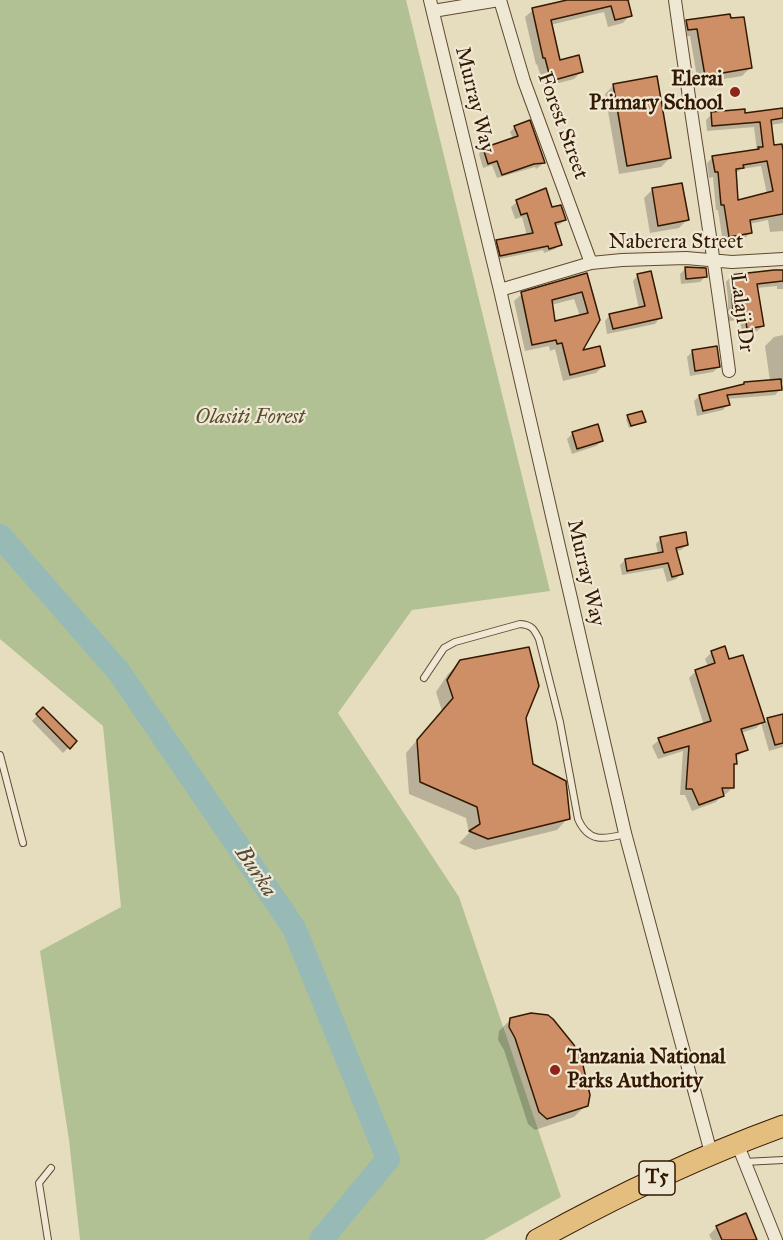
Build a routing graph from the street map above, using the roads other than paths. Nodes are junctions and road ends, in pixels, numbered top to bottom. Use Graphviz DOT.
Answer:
graph roads {
  1 [pos="499,0"];
  2 [pos="675,0"];
  3 [pos="432,5"];
  4 [pos="715,259"];
  5 [pos="783,259"];
  6 [pos="591,264"];
  7 [pos="500,290"];
  8 [pos="729,371"];
  9 [pos="424,678"];
  10 [pos="0,755"];
  11 [pos="625,833"];
  12 [pos="23,843"];
  13 [pos="783,1126"];
  14 [pos="740,1152"];
  15 [pos="711,1153"];
  16 [pos="783,1160"];
  17 [pos="51,1168"];
  18 [pos="48,1240"];
  19 [pos="537,1240"];
  20 [pos="776,1240"];
  1 -- 3 [label="street"];
  1 -- 6 [label="street, Forest Street"];
  2 -- 4 [label="street, Lalaji Dr"];
  3 -- 7 [label="street, Murray Way"];
  4 -- 5 [label="street, Naberera Street"];
  4 -- 6 [label="street, Naberera Street"];
  4 -- 8 [label="street, Lalaji Dr"];
  6 -- 7 [label="street, Naberera Street"];
  7 -- 11 [label="street, Murray Way"];
  9 -- 11 [label="lane"];
  10 -- 12 [label="lane"];
  11 -- 15 [label="street, Murray Way"];
  13 -- 14 [label="highway, T5"];
  14 -- 15 [label="highway, T5"];
  14 -- 16 [label="lane"];
  14 -- 20 [label="street"];
  15 -- 19 [label="highway, T5"];
  17 -- 18 [label="lane"];
}
